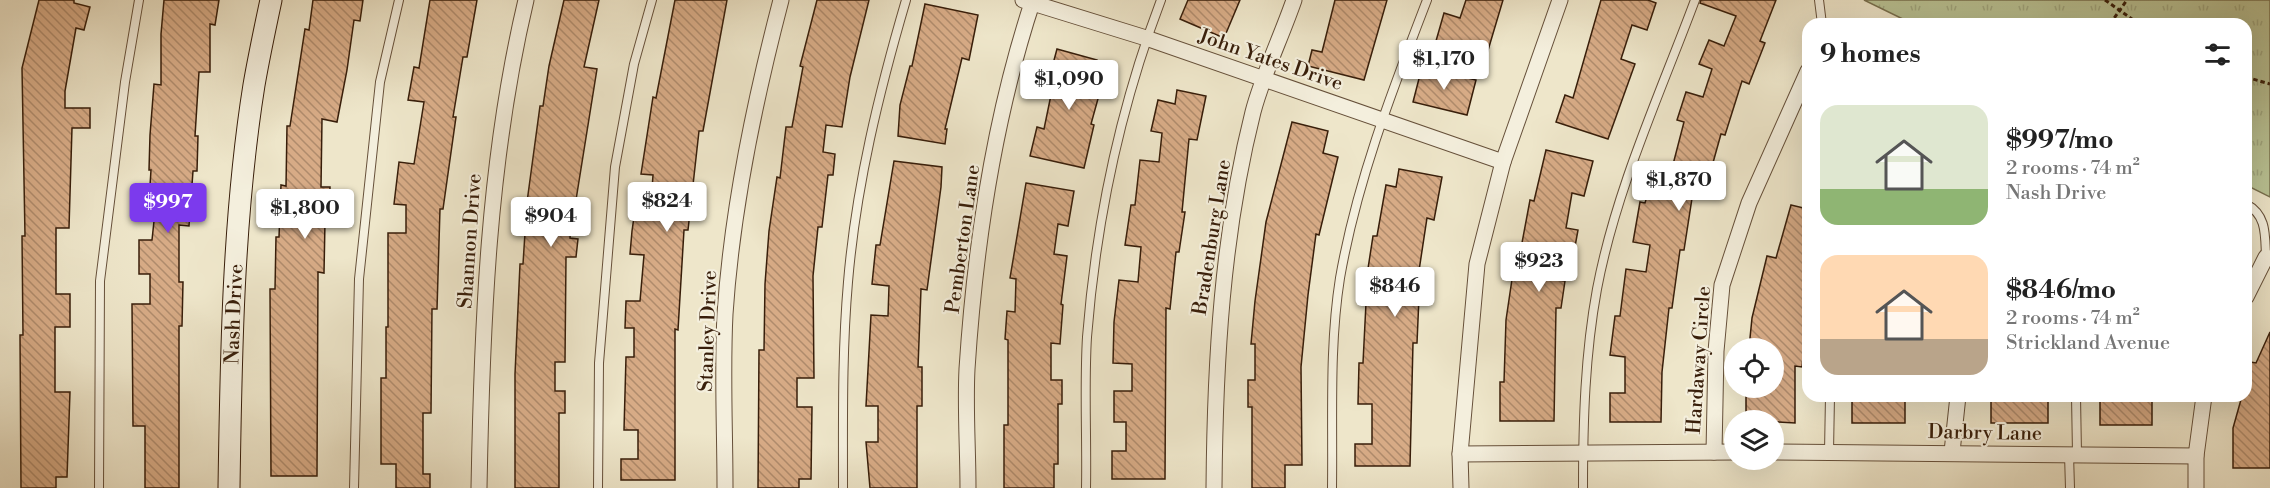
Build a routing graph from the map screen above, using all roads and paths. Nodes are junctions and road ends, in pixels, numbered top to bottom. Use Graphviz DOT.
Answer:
graph roads {
  1 [pos="139,0"];
  2 [pos="271,0"];
  3 [pos="399,0"];
  4 [pos="526,0"];
  5 [pos="652,0"];
  6 [pos="780,0"];
  7 [pos="906,0"];
  8 [pos="1161,0"];
  9 [pos="1294,0"];
  10 [pos="1427,0"];
  11 [pos="1560,0"];
  12 [pos="1695,0"];
  13 [pos="1819,0"];
  14 [pos="2105,0"];
  15 [pos="2127,0"];
  16 [pos="1030,1"];
  17 [pos="2120,11"];
  18 [pos="1821,18"];
  19 [pos="2115,18"];
  20 [pos="2130,18"];
  21 [pos="1146,38"];
  22 [pos="2252,79"];
  23 [pos="1265,80"];
  24 [pos="1802,84"];
  25 [pos="2270,84"];
  26 [pos="1382,120"];
  27 [pos="1503,162"];
  28 [pos="2252,207"];
  29 [pos="2268,254"];
  30 [pos="2252,285"];
  31 [pos="1830,402"];
  32 [pos="1957,402"];
  33 [pos="2076,402"];
  34 [pos="2203,402"];
  35 [pos="1714,452"];
  36 [pos="1724,452"];
  37 [pos="1784,452"];
  38 [pos="1829,452"];
  39 [pos="1952,452"];
  40 [pos="1583,453"];
  41 [pos="1460,454"];
  42 [pos="2073,454"];
  43 [pos="2196,456"];
  44 [pos="99,488"];
  45 [pos="229,488"];
  46 [pos="354,488"];
  47 [pos="479,488"];
  48 [pos="598,488"];
  49 [pos="725,488"];
  50 [pos="843,488"];
  51 [pos="968,488"];
  52 [pos="1086,488"];
  53 [pos="1214,488"];
  54 [pos="1332,488"];
  55 [pos="1461,488"];
  56 [pos="1583,488"];
  57 [pos="2070,488"];
  58 [pos="2196,488"];
  1 -- 44 [label="lane"];
  2 -- 45 [label="street, Nash Drive"];
  3 -- 46 [label="lane"];
  4 -- 47 [label="street, Shannon Drive"];
  5 -- 48 [label="lane"];
  6 -- 49 [label="street, Stanley Drive"];
  7 -- 50 [label="lane"];
  8 -- 21 [label="lane"];
  9 -- 23 [label="street, Bradenburg Lane"];
  10 -- 26 [label="lane"];
  11 -- 27 [label="street"];
  12 -- 40 [label="lane"];
  13 -- 18 [label="lane"];
  14 -- 17 [label="path"];
  15 -- 17 [label="path"];
  16 -- 21 [label="street, John Yates Drive"];
  16 -- 51 [label="street, Pemberton Lane"];
  17 -- 19 [label="path"];
  17 -- 20 [label="path"];
  21 -- 23 [label="street, John Yates Drive"];
  21 -- 52 [label="lane"];
  22 -- 25 [label="path"];
  23 -- 26 [label="street, John Yates Drive"];
  23 -- 53 [label="street, Bradenburg Lane"];
  24 -- 35 [label="street, Hardaway Circle"];
  26 -- 27 [label="street, John Yates Drive"];
  26 -- 54 [label="lane"];
  27 -- 41 [label="street"];
  28 -- 29 [label="lane"];
  29 -- 30 [label="street"];
  31 -- 38 [label="lane"];
  32 -- 39 [label="street"];
  33 -- 42 [label="lane"];
  34 -- 43 [label="street"];
  35 -- 36 [label="street"];
  35 -- 40 [label="street"];
  37 -- 38 [label="street, Darbry Lane"];
  38 -- 39 [label="street, Darbry Lane"];
  39 -- 42 [label="street, Darbry Lane"];
  40 -- 41 [label="street"];
  40 -- 56 [label="lane"];
  41 -- 55 [label="street"];
  42 -- 43 [label="street, Darbry Lane"];
  42 -- 57 [label="lane"];
  43 -- 58 [label="street"];
}
